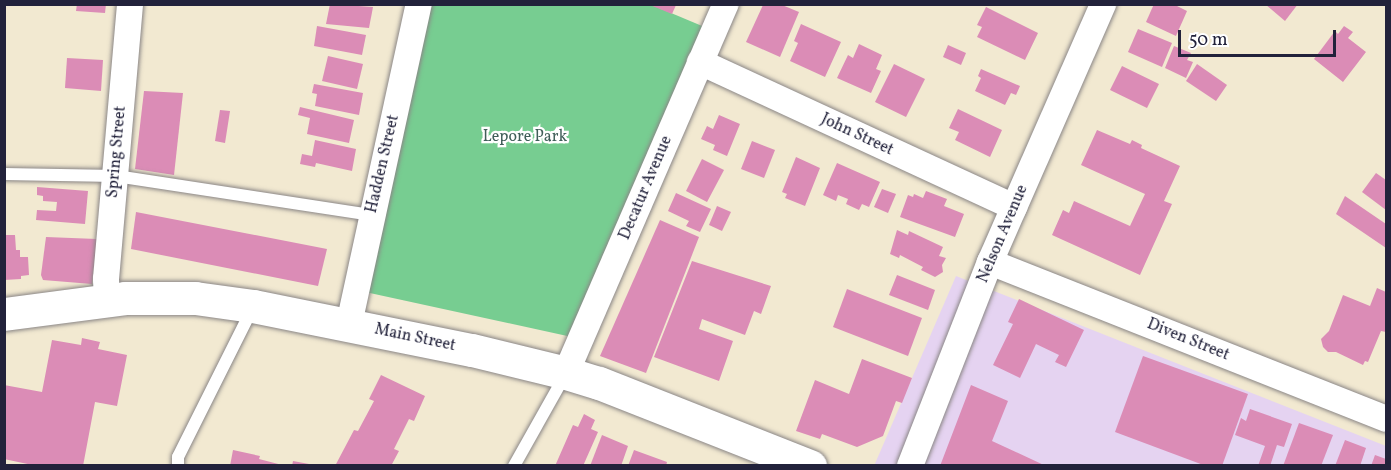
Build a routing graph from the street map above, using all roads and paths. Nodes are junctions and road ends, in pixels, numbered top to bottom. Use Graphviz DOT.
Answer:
graph roads {
  1 [pos="130,4"];
  2 [pos="419,4"];
  3 [pos="726,4"];
  4 [pos="1103,4"];
  5 [pos="700,62"];
  6 [pos="4,174"];
  7 [pos="116,176"];
  8 [pos="1014,207"];
  9 [pos="372,215"];
  10 [pos="990,262"];
  11 [pos="107,299"];
  12 [pos="253,306"];
  13 [pos="4,314"];
  14 [pos="349,324"];
  15 [pos="566,373"];
  16 [pos="1386,419"];
  17 [pos="178,465"];
  18 [pos="514,465"];
  19 [pos="810,465"];
  20 [pos="910,465"];
  1 -- 7 [label="street, Spring Street"];
  2 -- 9 [label="street, Hadden Street"];
  3 -- 5 [label="street, Decatur Avenue"];
  4 -- 8 [label="street, Nelson Avenue"];
  5 -- 8 [label="street, John Street"];
  5 -- 15 [label="street, Decatur Avenue"];
  6 -- 7 [label="lane"];
  7 -- 9 [label="lane"];
  7 -- 11 [label="street, Spring Street"];
  8 -- 10 [label="street, Nelson Avenue"];
  9 -- 14 [label="street, Hadden Street"];
  10 -- 16 [label="street, Diven Street"];
  10 -- 20 [label="street, Nelson Avenue"];
  11 -- 12 [label="main road, Main Street"];
  11 -- 13 [label="main road, Main Street"];
  12 -- 14 [label="main road, Main Street"];
  12 -- 17 [label="lane"];
  14 -- 15 [label="main road, Main Street"];
  15 -- 18 [label="lane"];
  15 -- 19 [label="main road, Main Street"];
}
